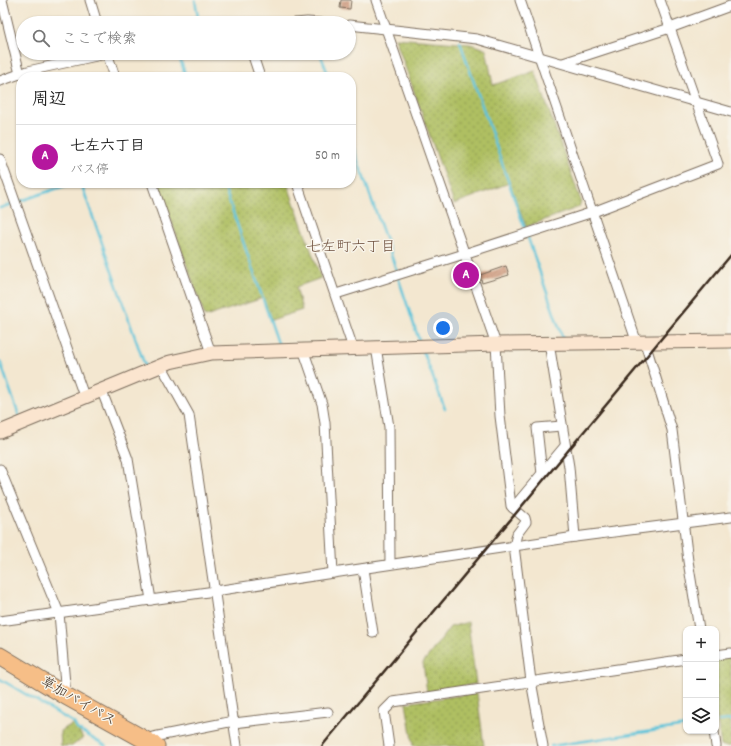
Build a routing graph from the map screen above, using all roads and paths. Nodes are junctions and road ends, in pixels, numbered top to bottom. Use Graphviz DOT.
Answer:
graph roads {
  1 [pos="2,0"];
  2 [pos="90,0"];
  3 [pos="376,0"];
  4 [pos="520,0"];
  5 [pos="660,0"];
  6 [pos="730,6"];
  7 [pos="95,16"];
  8 [pos="356,26"];
  9 [pos="670,28"];
  10 [pos="386,29"];
  11 [pos="540,57"];
  12 [pos="16,58"];
  13 [pos="17,60"];
  14 [pos="77,60"];
  15 [pos="110,60"];
  16 [pos="254,60"];
  17 [pos="563,64"];
  18 [pos="20,72"];
  19 [pos="25,72"];
  20 [pos="114,72"];
  21 [pos="258,72"];
  22 [pos="16,75"];
  23 [pos="0,81"];
  24 [pos="697,102"];
  25 [pos="731,112"];
  26 [pos="0,159"];
  27 [pos="154,188"];
  28 [pos="299,188"];
  29 [pos="592,212"];
  30 [pos="464,254"];
  31 [pos="336,294"];
  32 [pos="731,341"];
  33 [pos="549,343"];
  34 [pos="641,343"];
  35 [pos="496,344"];
  36 [pos="376,347"];
  37 [pos="353,348"];
  38 [pos="303,349"];
  39 [pos="211,352"];
  40 [pos="161,365"];
  41 [pos="101,390"];
  42 [pos="84,396"];
  43 [pos="562,426"];
  44 [pos="0,432"];
  45 [pos="565,446"];
  46 [pos="0,469"];
  47 [pos="542,474"];
  48 [pos="513,508"];
  49 [pos="731,517"];
  50 [pos="683,523"];
  51 [pos="575,537"];
  52 [pos="514,546"];
  53 [pos="390,564"];
  54 [pos="363,569"];
  55 [pos="333,572"];
  56 [pos="215,591"];
  57 [pos="150,600"];
  58 [pos="59,613"];
  59 [pos="0,621"];
  60 [pos="699,626"];
  61 [pos="373,633"];
  62 [pos="731,653"];
  63 [pos="719,655"];
  64 [pos="0,656"];
  65 [pos="683,659"];
  66 [pos="0,668"];
  67 [pos="531,681"];
  68 [pos="66,696"];
  69 [pos="328,712"];
  70 [pos="234,722"];
  71 [pos="714,734"];
  72 [pos="146,745"];
  73 [pos="237,746"];
  74 [pos="389,746"];
  75 [pos="543,746"];
  76 [pos="716,746"];
  1 -- 12 [label="street"];
  2 -- 7 [label="street"];
  3 -- 10 [label="street"];
  4 -- 11 [label="street"];
  5 -- 9 [label="street"];
  6 -- 9 [label="street"];
  8 -- 10 [label="street"];
  9 -- 17 [label="street"];
  9 -- 24 [label="street"];
  10 -- 11 [label="street"];
  10 -- 30 [label="street"];
  11 -- 17 [label="street"];
  11 -- 29 [label="street"];
  13 -- 18 [label="street"];
  14 -- 19 [label="street"];
  15 -- 20 [label="street"];
  16 -- 21 [label="street"];
  17 -- 24 [label="street"];
  22 -- 23 [label="street"];
  24 -- 25 [label="street"];
  24 -- 29 [label="street"];
  26 -- 42 [label="street"];
  27 -- 39 [label="street"];
  28 -- 31 [label="street"];
  29 -- 30 [label="street"];
  29 -- 34 [label="street"];
  30 -- 31 [label="street"];
  30 -- 35 [label="street"];
  31 -- 37 [label="street"];
  32 -- 34 [label="street"];
  33 -- 34 [label="street"];
  33 -- 35 [label="street"];
  33 -- 43 [label="street"];
  34 -- 50 [label="street"];
  35 -- 36 [label="street"];
  35 -- 48 [label="street"];
  36 -- 37 [label="street"];
  36 -- 53 [label="street"];
  37 -- 38 [label="street"];
  38 -- 39 [label="street"];
  38 -- 55 [label="street"];
  39 -- 40 [label="street"];
  40 -- 41 [label="street"];
  40 -- 56 [label="street"];
  41 -- 42 [label="street"];
  41 -- 57 [label="street"];
  42 -- 44 [label="street"];
  43 -- 45 [label="street"];
  43 -- 47 [label="street"];
  45 -- 47 [label="street"];
  45 -- 51 [label="street"];
  46 -- 58 [label="street"];
  47 -- 48 [label="street"];
  48 -- 52 [label="street"];
  49 -- 50 [label="street"];
  50 -- 51 [label="street"];
  50 -- 60 [label="street"];
  51 -- 52 [label="street"];
  52 -- 53 [label="street"];
  52 -- 67 [label="street"];
  53 -- 54 [label="street"];
  54 -- 55 [label="street"];
  54 -- 61 [label="street"];
  55 -- 56 [label="street"];
  56 -- 57 [label="street"];
  56 -- 70 [label="street"];
  57 -- 58 [label="street"];
  58 -- 59 [label="street"];
  58 -- 68 [label="street"];
  62 -- 63 [label="street"];
  64 -- 68 [label="highway, 草加バイパス"];
  65 -- 67 [label="street"];
  66 -- 72 [label="highway, 草加バイパス"];
  67 -- 74 [label="street"];
  67 -- 75 [label="street"];
  68 -- 72 [label="highway, 草加バイパス"];
  69 -- 70 [label="street"];
  70 -- 72 [label="street"];
  70 -- 73 [label="street"];
  71 -- 76 [label="street"];
}
